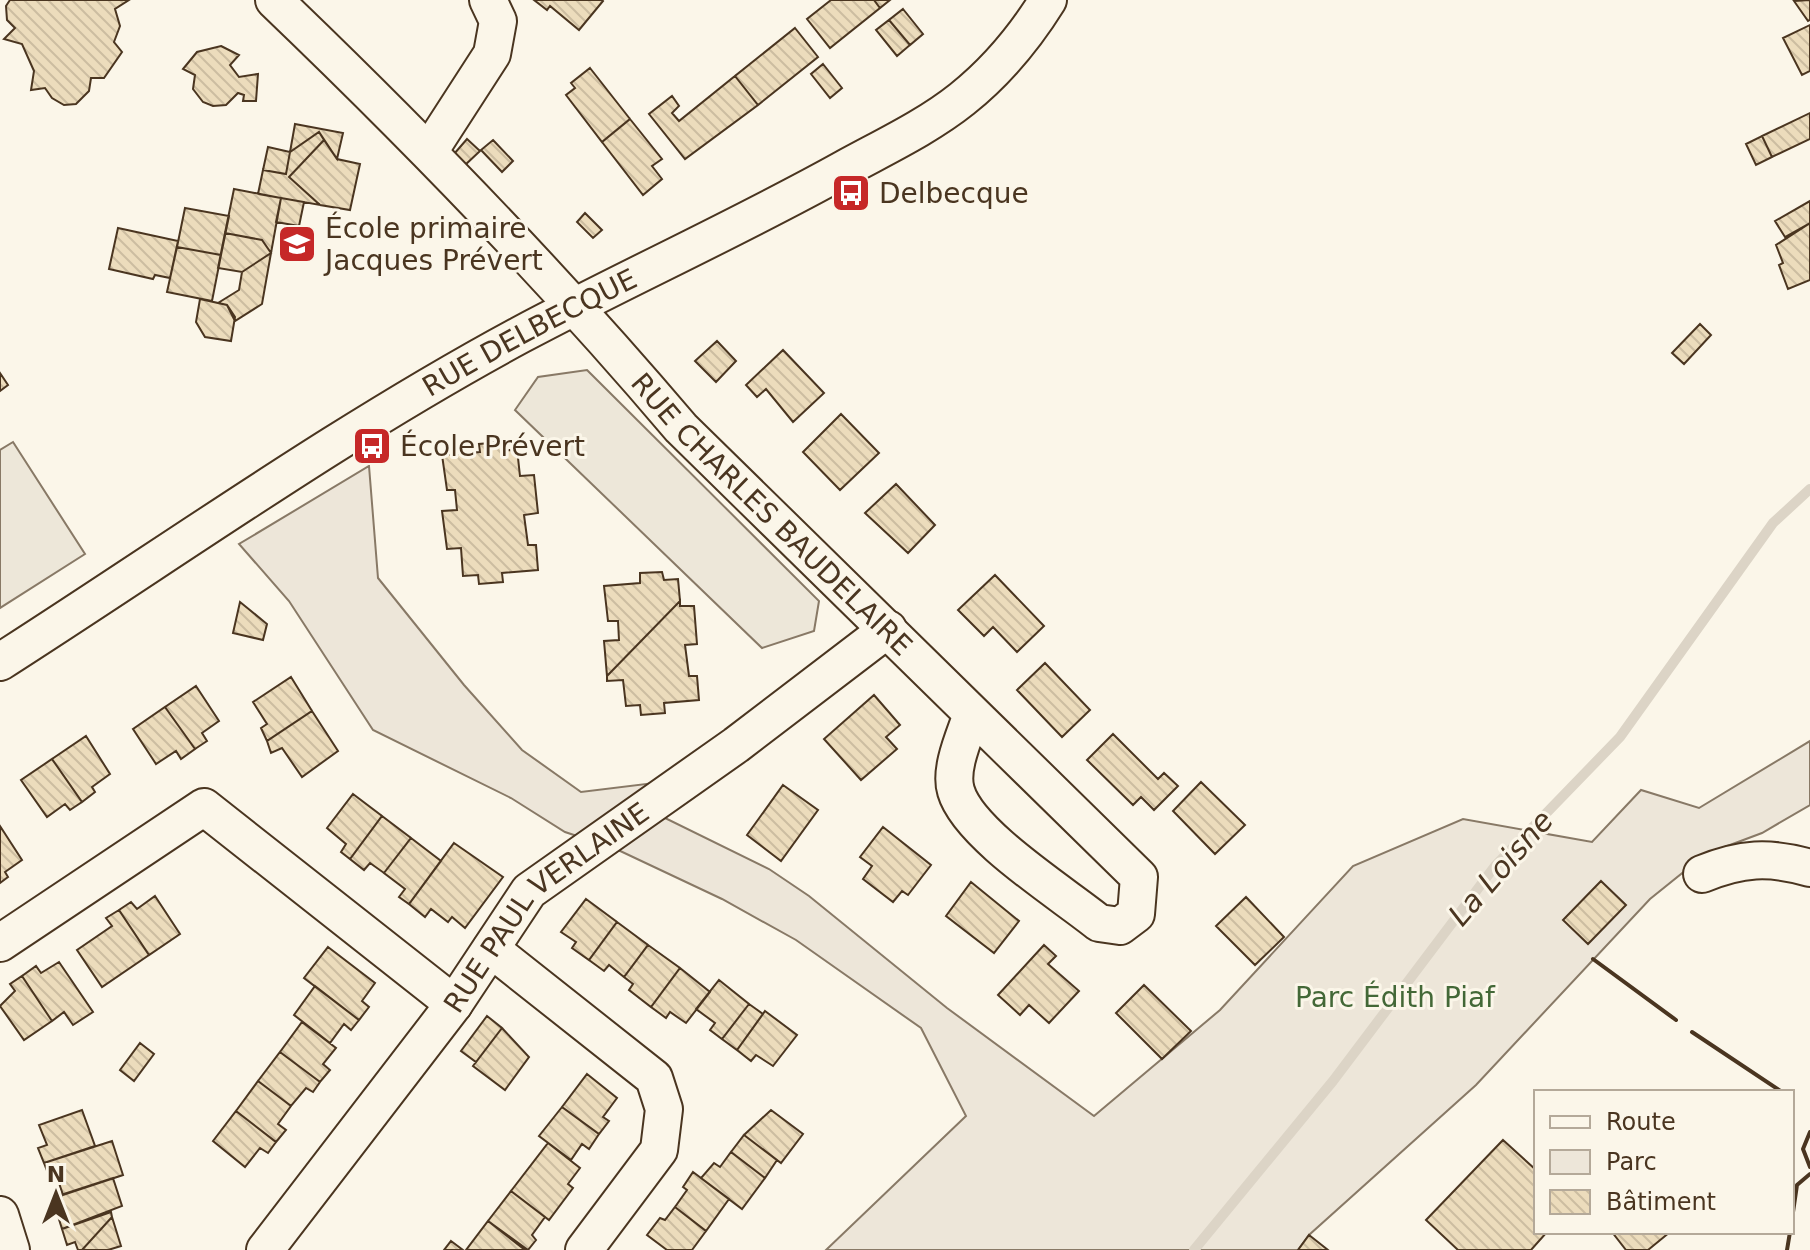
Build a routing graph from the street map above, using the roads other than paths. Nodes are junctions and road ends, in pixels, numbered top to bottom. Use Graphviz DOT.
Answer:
graph roads {
  1 [pos="274,0"];
  2 [pos="488,0"];
  3 [pos="1048,0"];
  4 [pos="430,150"];
  5 [pos="576,309"];
  6 [pos="888,629"];
  7 [pos="0,662"];
  8 [pos="972,714"];
  9 [pos="1810,868"];
  10 [pos="1702,874"];
  11 [pos="0,943"];
  12 [pos="491,949"];
  13 [pos="454,1004"];
  14 [pos="0,1215"];
  15 [pos="11,1250"];
  16 [pos="265,1250"];
  17 [pos="584,1250"];
  1 -- 4 [label="street, RUE CHARLES BAUDELAIRE"];
  2 -- 4 [label="street"];
  3 -- 5 [label="street, RUE DELBECQUE"];
  4 -- 5 [label="street, RUE CHARLES BAUDELAIRE"];
  5 -- 6 [label="street, RUE CHARLES BAUDELAIRE"];
  5 -- 7 [label="street, RUE DELBECQUE"];
  6 -- 8 [label="street, RUE CHARLES BAUDELAIRE"];
  6 -- 12 [label="street, RUE PAUL VERLAINE"];
  8 -- 8 [label="street, RUE CHARLES BAUDELAIRE"];
  9 -- 10 [label="street"];
  11 -- 13 [label="street"];
  12 -- 13 [label="street, RUE PAUL VERLAINE"];
  12 -- 17 [label="street"];
  13 -- 16 [label="street, RUE PAUL VERLAINE"];
  14 -- 15 [label="street"];
}
